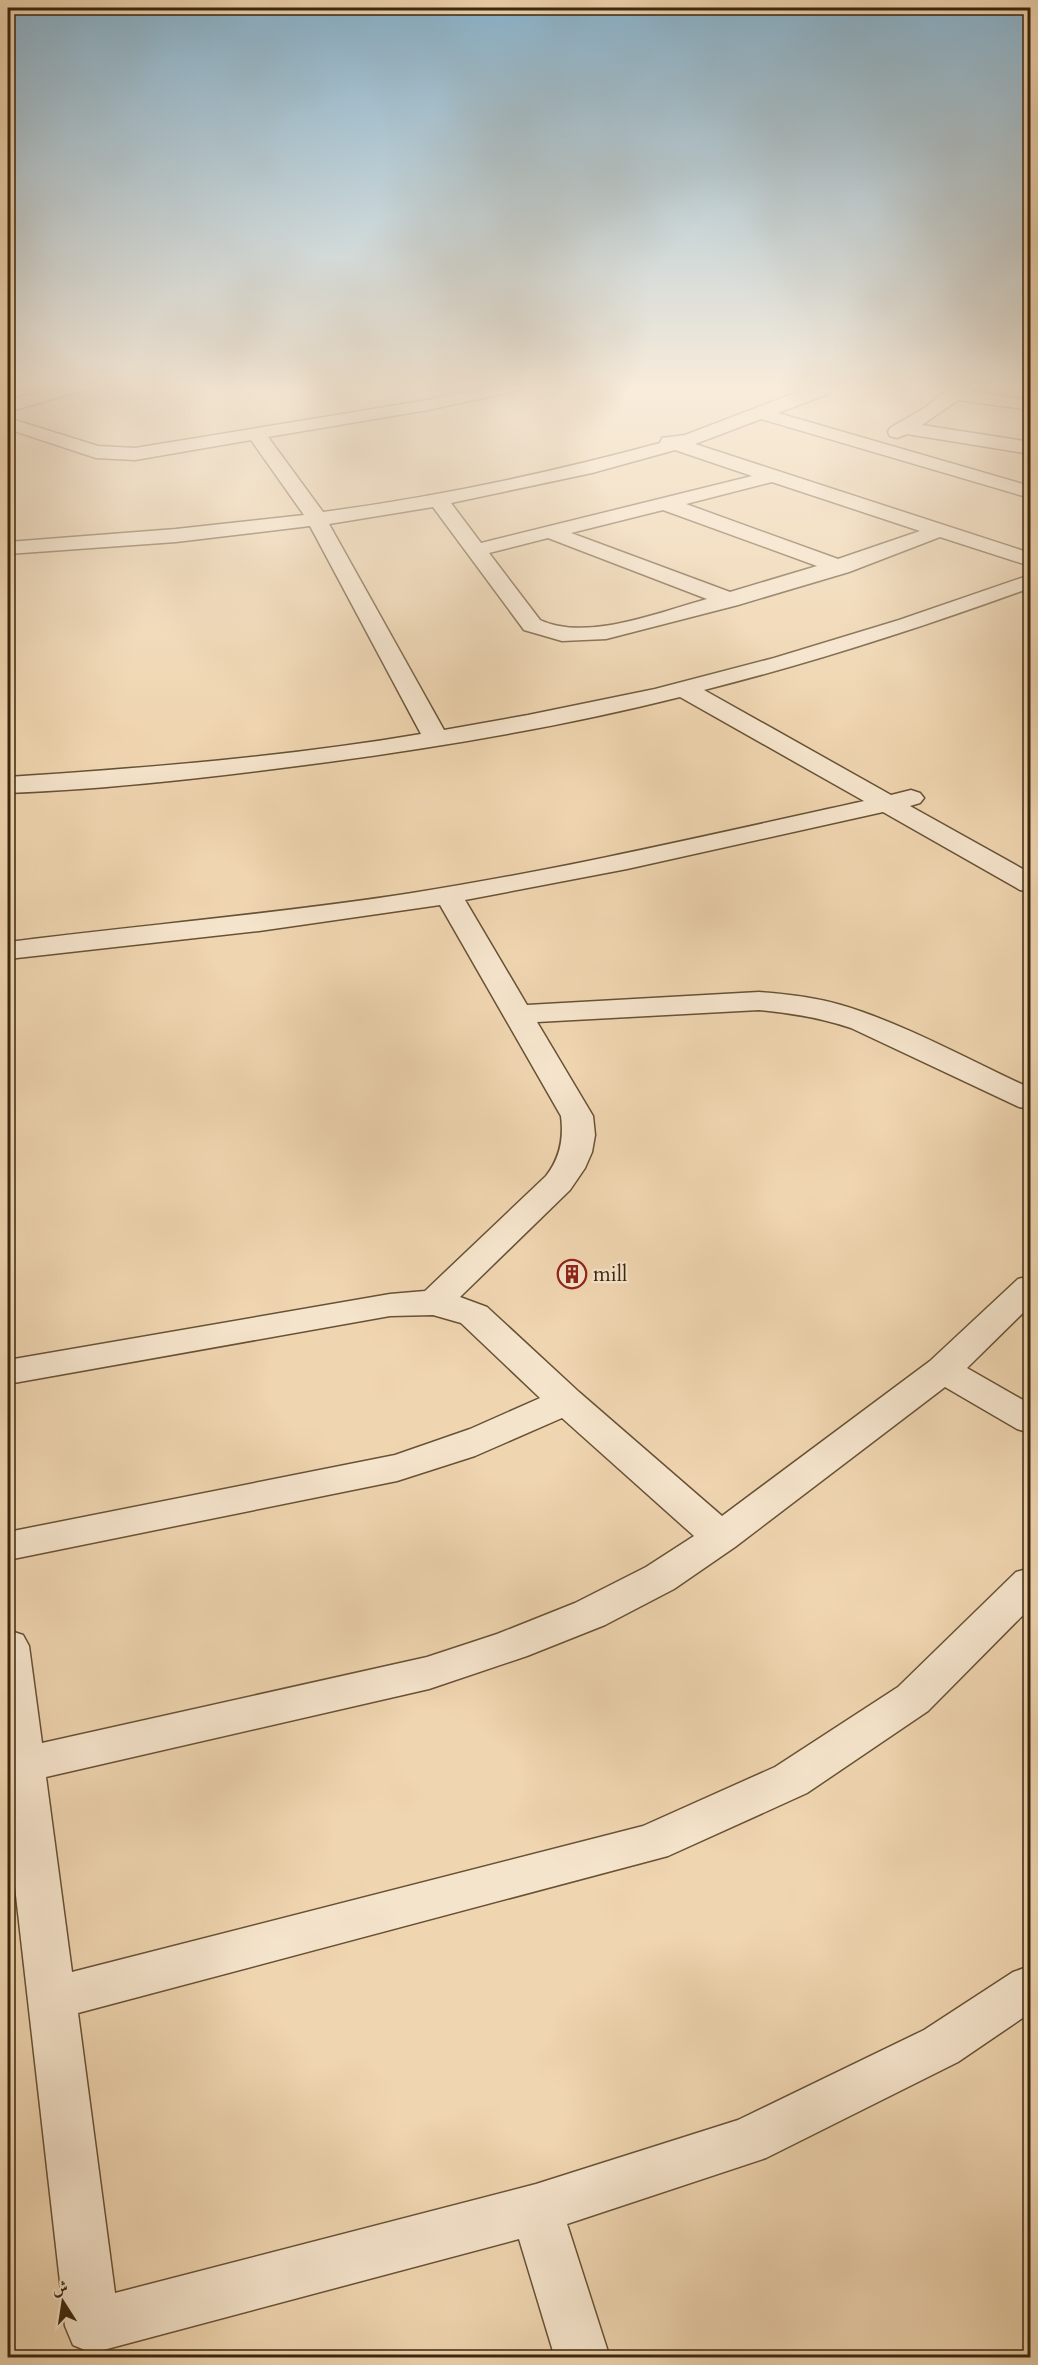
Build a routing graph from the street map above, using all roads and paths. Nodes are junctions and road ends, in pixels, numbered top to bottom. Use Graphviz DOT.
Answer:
graph roads {
  1 [pos="299,495"];
  2 [pos="429,495"];
  3 [pos="464,495"];
  4 [pos="695,495"];
  5 [pos="834,495"];
  6 [pos="438,501"];
  7 [pos="664,503"];
  8 [pos="314,517"];
  9 [pos="941,530"];
  10 [pos="550,532"];
  11 [pos="8,541"];
  12 [pos="8,548"];
  13 [pos="476,550"];
  14 [pos="1030,560"];
  15 [pos="841,567"];
  16 [pos="1030,580"];
  17 [pos="1030,592"];
  18 [pos="730,600"];
  19 [pos="702,690"];
  20 [pos="436,738"];
  21 [pos="8,785"];
  22 [pos="8,792"];
  23 [pos="899,801"];
  24 [pos="1030,866"];
  25 [pos="1030,884"];
  26 [pos="448,895"];
  27 [pos="8,950"];
  28 [pos="518,1014"];
  29 [pos="1030,1100"];
  30 [pos="1030,1287"];
  31 [pos="435,1302"];
  32 [pos="943,1370"];
  33 [pos="8,1372"];
  34 [pos="566,1401"];
  35 [pos="1030,1420"];
  36 [pos="721,1537"];
  37 [pos="8,1546"];
  38 [pos="1030,1583"];
  39 [pos="8,1646"];
  40 [pos="22,1765"];
  41 [pos="1030,1987"];
  42 [pos="51,1999"];
  43 [pos="536,2209"];
  44 [pos="583,2358"];
  1 -- 8 [label="street"];
  2 -- 8 [label="street"];
  3 -- 6 [label="street"];
  4 -- 7 [label="street"];
  5 -- 9 [label="street"];
  6 -- 8 [label="street"];
  6 -- 13 [label="street"];
  7 -- 10 [label="street"];
  7 -- 15 [label="street"];
  8 -- 11 [label="street"];
  8 -- 12 [label="street"];
  8 -- 20 [label="street"];
  9 -- 14 [label="street"];
  9 -- 15 [label="street"];
  10 -- 13 [label="street"];
  10 -- 18 [label="street"];
  13 -- 18 [label="street"];
  15 -- 18 [label="street"];
  16 -- 19 [label="street"];
  17 -- 19 [label="street"];
  19 -- 20 [label="street"];
  19 -- 22 [label="street"];
  19 -- 23 [label="street"];
  20 -- 21 [label="street"];
  23 -- 24 [label="street"];
  23 -- 25 [label="street"];
  23 -- 26 [label="street"];
  26 -- 27 [label="street"];
  26 -- 28 [label="street"];
  28 -- 29 [label="street"];
  28 -- 31 [label="street"];
  30 -- 32 [label="street"];
  31 -- 33 [label="street"];
  31 -- 34 [label="street"];
  32 -- 35 [label="street"];
  32 -- 36 [label="street"];
  34 -- 36 [label="street"];
  34 -- 37 [label="street"];
  36 -- 40 [label="street"];
  38 -- 42 [label="street"];
  39 -- 40 [label="street"];
  40 -- 42 [label="street"];
  41 -- 43 [label="street"];
  42 -- 43 [label="street"];
  43 -- 44 [label="street"];
}
